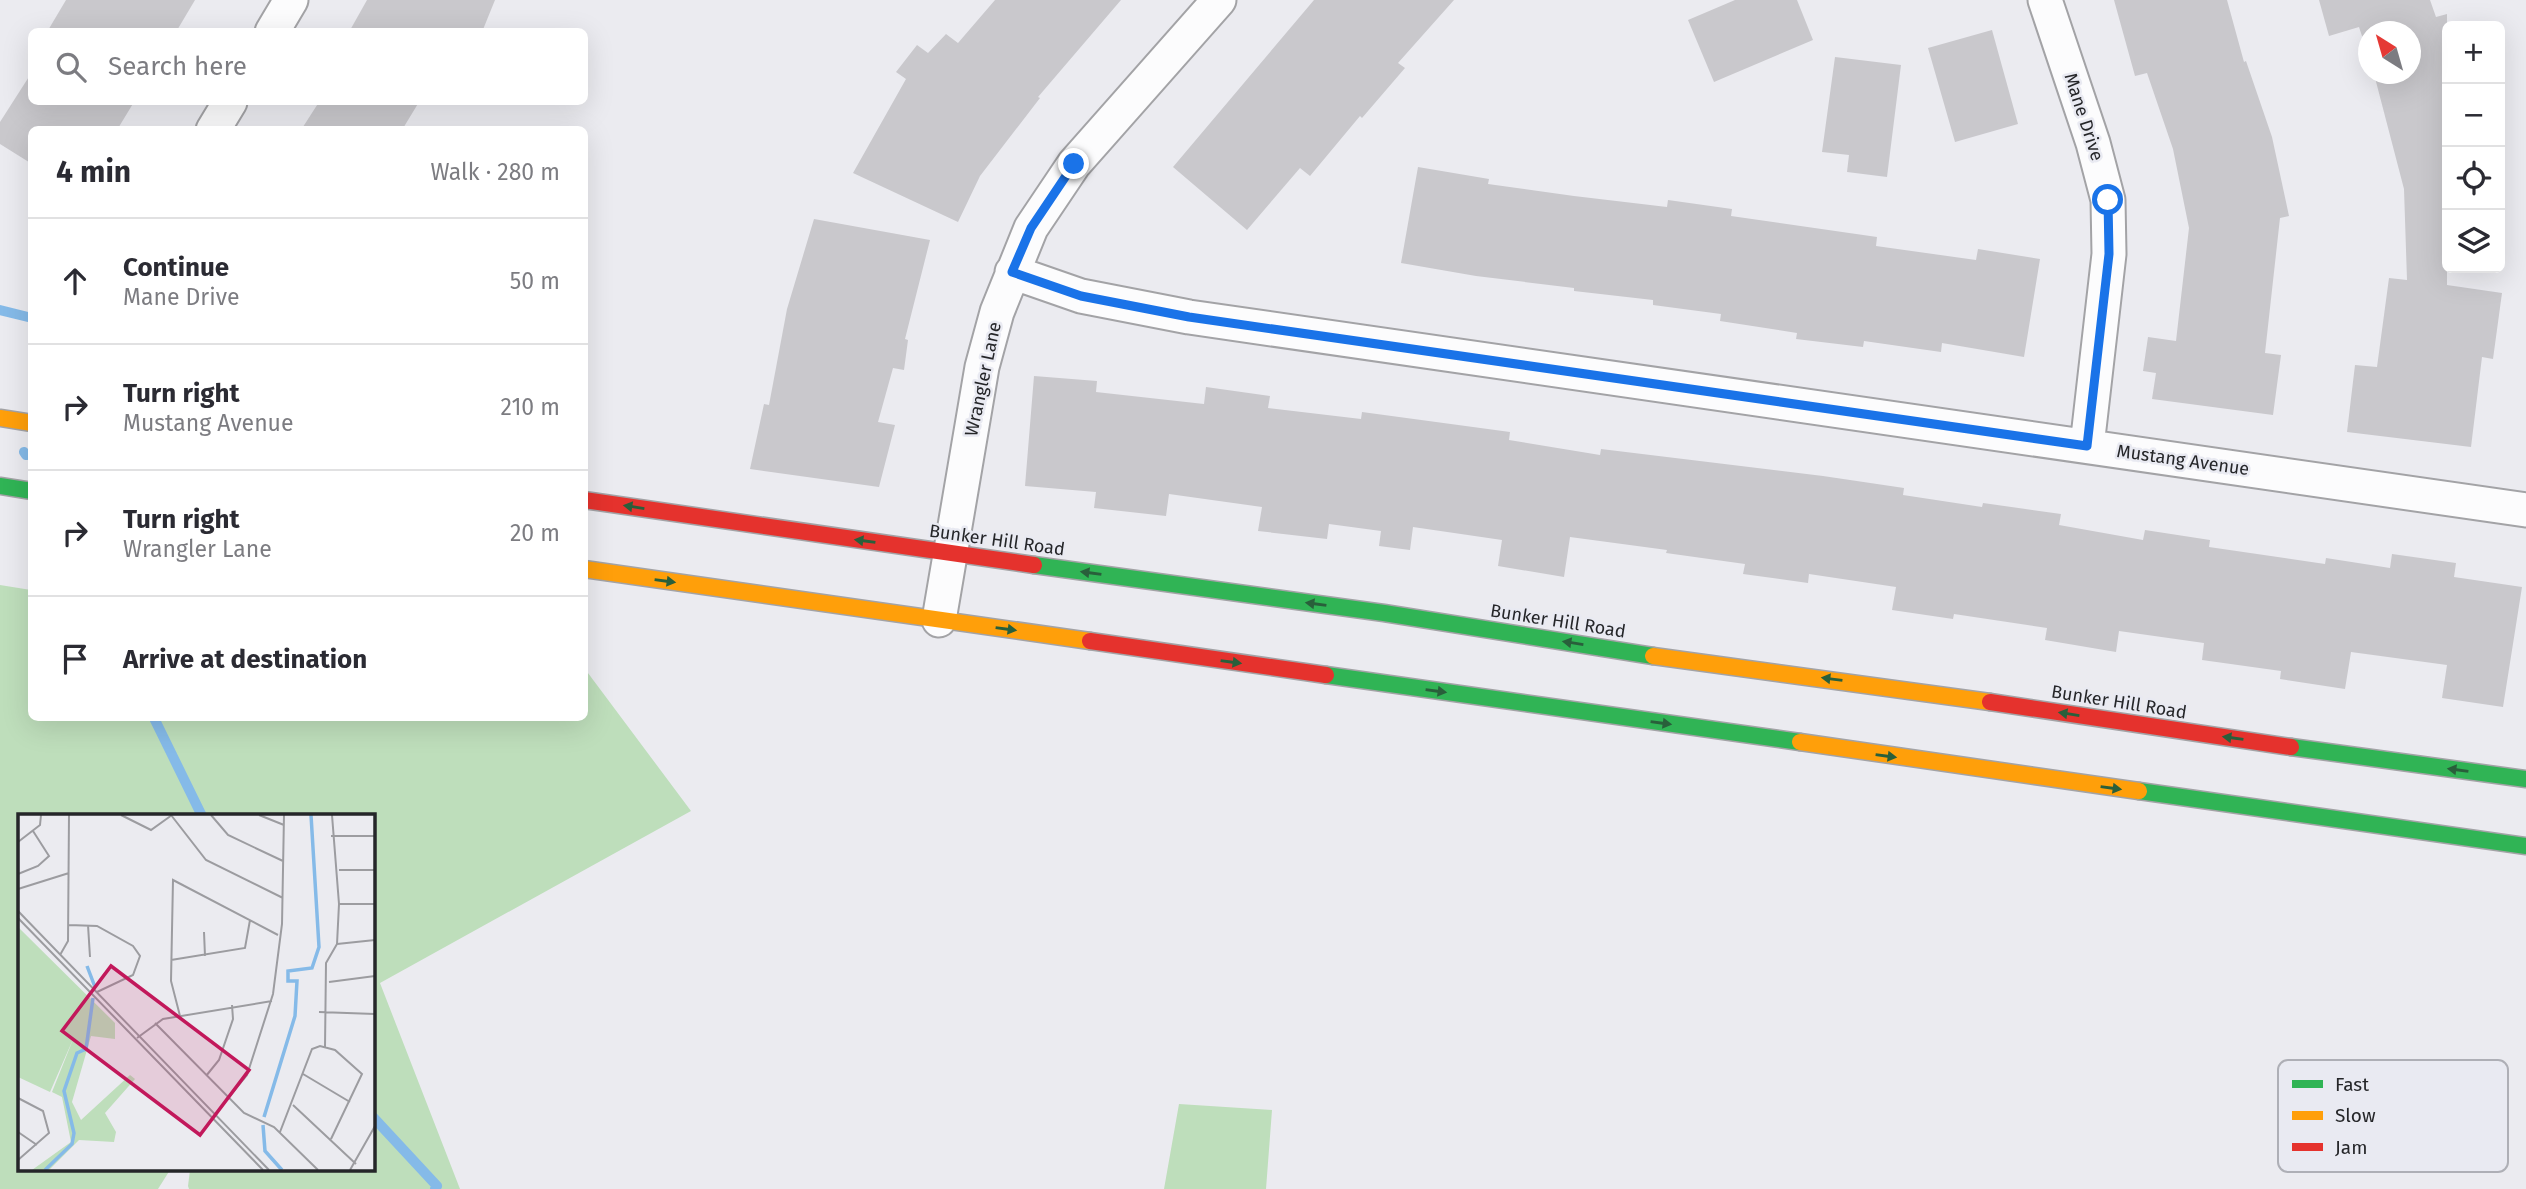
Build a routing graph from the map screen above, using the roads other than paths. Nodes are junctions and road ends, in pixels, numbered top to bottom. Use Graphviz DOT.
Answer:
graph roads {
  1 [pos="290,0"];
  2 [pos="1219,0"];
  3 [pos="2045,0"];
  4 [pos="274,28"];
  5 [pos="228,105"];
  6 [pos="215,126"];
  7 [pos="1012,272"];
  8 [pos="0,418"];
  9 [pos="28,422"];
  10 [pos="2087,446"];
  11 [pos="0,486"];
  12 [pos="28,490"];
  13 [pos="588,501"];
  14 [pos="2526,510"];
  15 [pos="951,554"];
  16 [pos="588,570"];
  17 [pos="939,620"];
  18 [pos="2526,779"];
  19 [pos="2526,846"];
  1 -- 4 [label="street"];
  2 -- 7 [label="street, Wrangler Lane"];
  3 -- 10 [label="street, Mane Drive"];
  5 -- 6 [label="street"];
  7 -- 10 [label="street, Mustang Avenue"];
  7 -- 15 [label="street, Wrangler Lane"];
  8 -- 9 [label="main road"];
  10 -- 14 [label="street, Mustang Avenue"];
  11 -- 12 [label="main road"];
  15 -- 13 [label="main road, Bunker Hill Road, one-way"];
  15 -- 17 [label="street, Wrangler Lane"];
  18 -- 15 [label="main road, Bunker Hill Road, one-way"];
  16 -- 17 [label="main road, one-way"];
  17 -- 19 [label="main road, one-way"];
}
